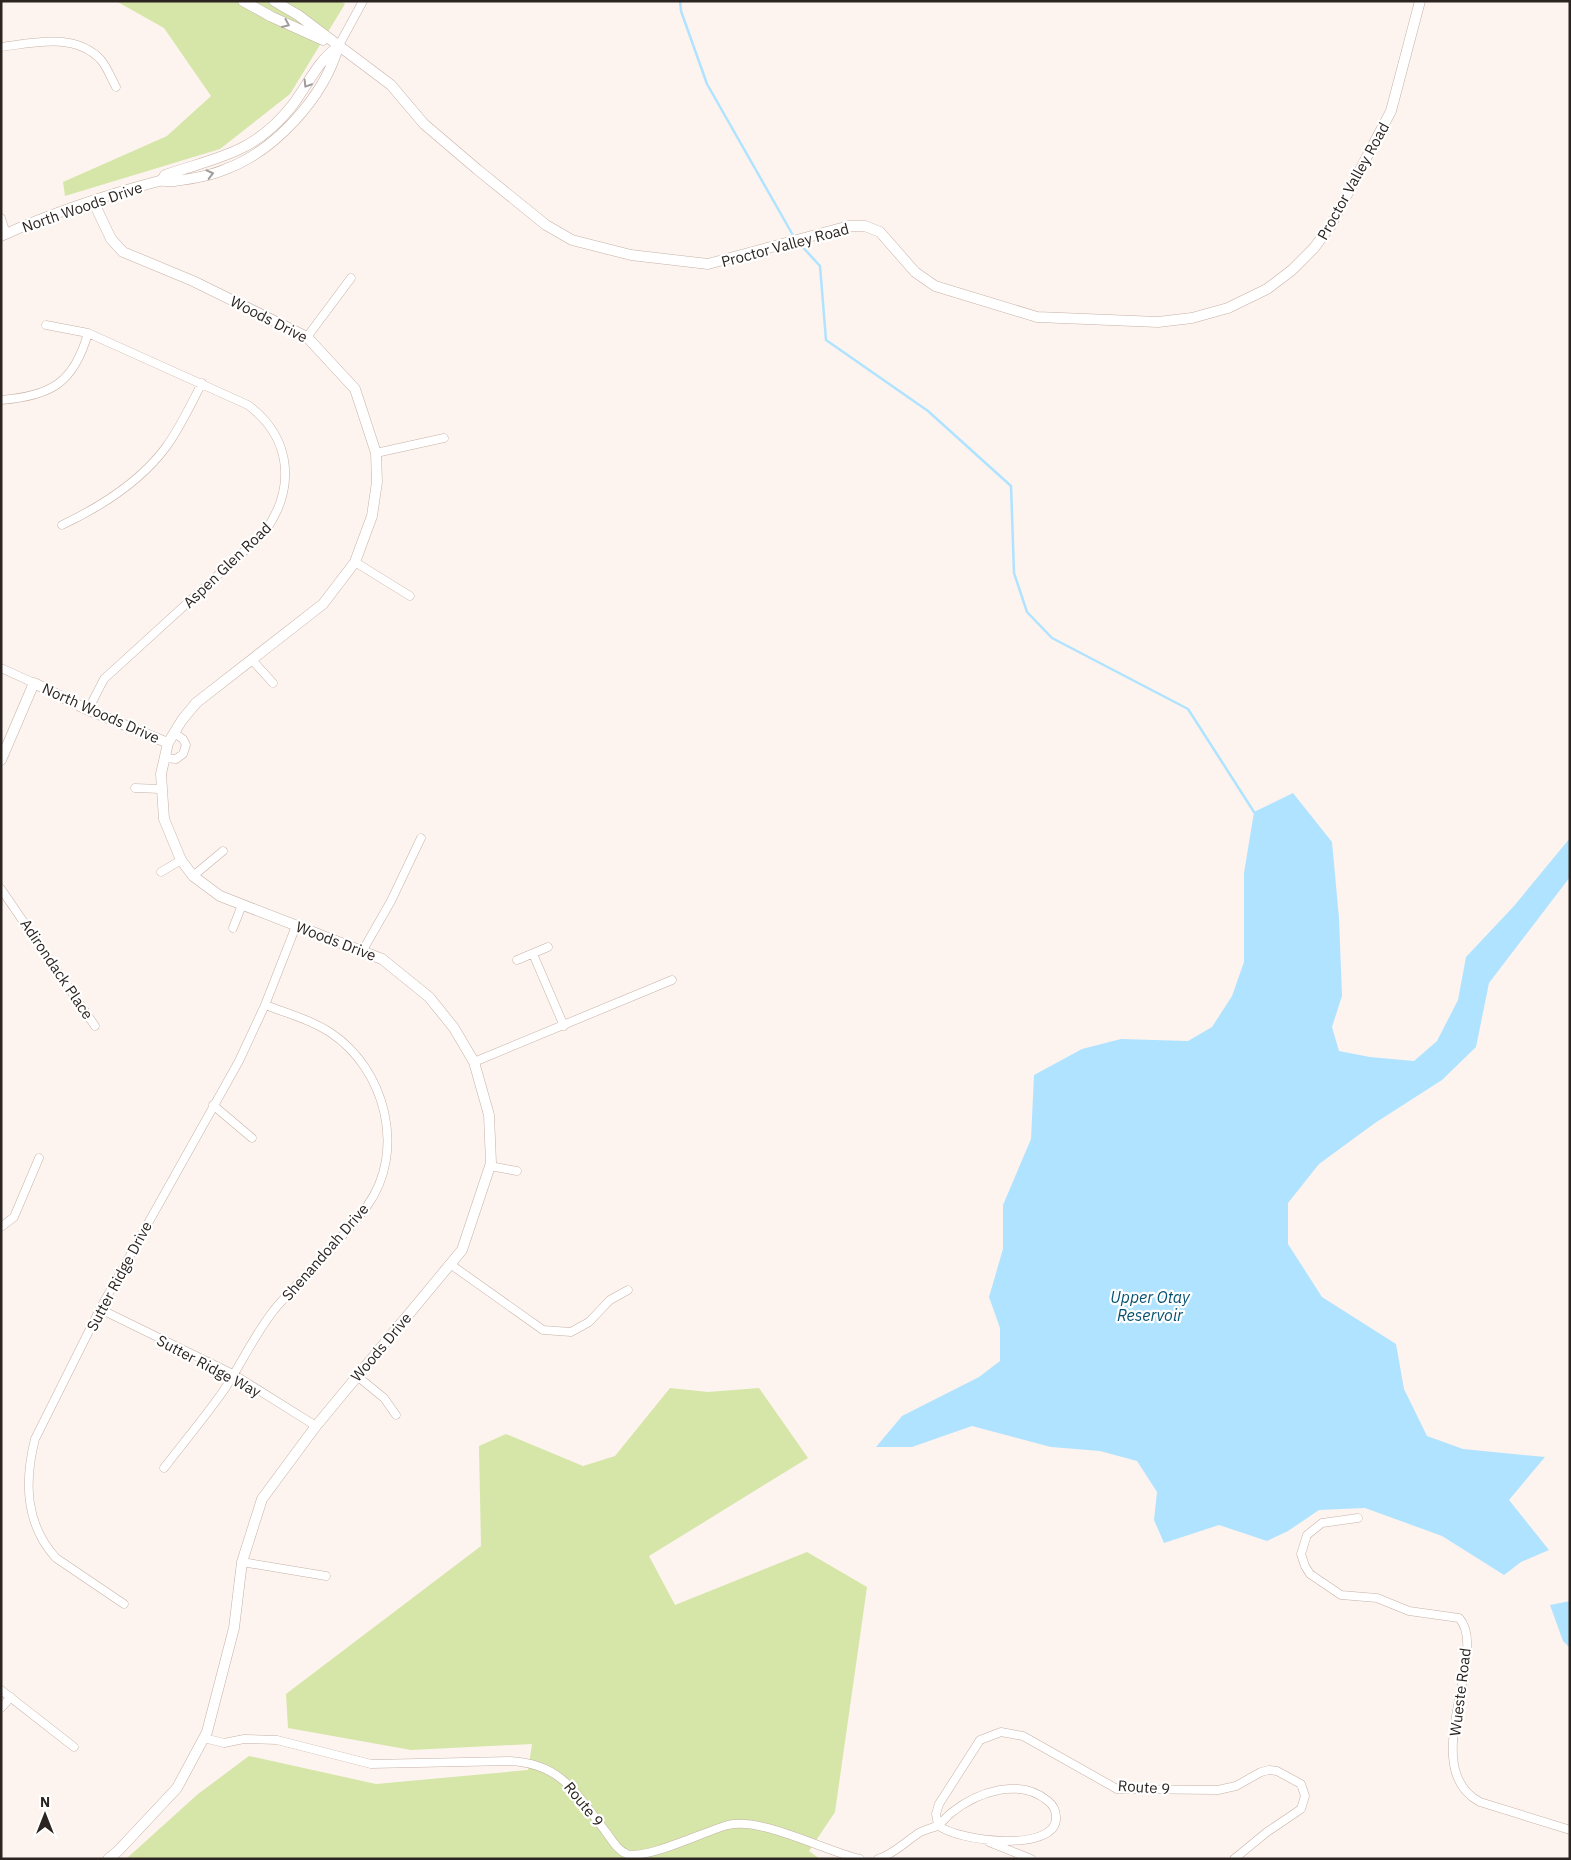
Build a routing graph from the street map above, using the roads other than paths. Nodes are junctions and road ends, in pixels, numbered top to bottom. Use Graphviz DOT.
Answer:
graph roads {
  1 [pos="243,1"];
  2 [pos="274,1"];
  3 [pos="363,1"];
  4 [pos="1420,1"];
  5 [pos="338,47"];
  6 [pos="1,48"];
  7 [pos="116,87"];
  8 [pos="93,201"];
  9 [pos="1,218"];
  10 [pos="4,235"];
  11 [pos="351,278"];
  12 [pos="46,325"];
  13 [pos="88,333"];
  14 [pos="307,336"];
  15 [pos="202,383"];
  16 [pos="1,400"];
  17 [pos="444,438"];
  18 [pos="376,453"];
  19 [pos="62,525"];
  20 [pos="355,562"];
  21 [pos="410,596"];
  22 [pos="252,660"];
  23 [pos="1,668"];
  24 [pos="34,683"];
  25 [pos="273,683"];
  26 [pos="88,710"];
  27 [pos="174,733"];
  28 [pos="168,743"];
  29 [pos="164,758"];
  30 [pos="1,760"];
  31 [pos="135,788"];
  32 [pos="160,789"];
  33 [pos="421,838"];
  34 [pos="223,851"];
  35 [pos="181,860"];
  36 [pos="161,872"];
  37 [pos="193,876"];
  38 [pos="1,888"];
  39 [pos="242,906"];
  40 [pos="296,926"];
  41 [pos="233,928"];
  42 [pos="548,948"];
  43 [pos="363,950"];
  44 [pos="533,954"];
  45 [pos="517,960"];
  46 [pos="672,980"];
  47 [pos="265,1005"];
  48 [pos="95,1026"];
  49 [pos="564,1026"];
  50 [pos="474,1062"];
  51 [pos="212,1106"];
  52 [pos="252,1138"];
  53 [pos="39,1158"];
  54 [pos="490,1166"];
  55 [pos="517,1171"];
  56 [pos="1,1227"];
  57 [pos="450,1264"];
  58 [pos="628,1290"];
  59 [pos="100,1310"];
  60 [pos="233,1374"];
  61 [pos="357,1376"];
  62 [pos="396,1415"];
  63 [pos="316,1426"];
  64 [pos="164,1468"];
  65 [pos="1358,1518"];
  66 [pos="242,1562"];
  67 [pos="326,1576"];
  68 [pos="124,1604"];
  69 [pos="1,1690"];
  70 [pos="11,1697"];
  71 [pos="1,1708"];
  72 [pos="204,1738"];
  73 [pos="74,1747"];
  74 [pos="938,1826"];
  75 [pos="1570,1830"];
  76 [pos="987,1841"];
  77 [pos="108,1859"];
  78 [pos="860,1859"];
  79 [pos="878,1859"];
  80 [pos="1031,1859"];
  81 [pos="1234,1859"];
  1 -- 5 [label="street, Proctor Valley Road, one-way"];
  2 -- 5 [label="street, Proctor Valley Road"];
  3 -- 5 [label="street, North Woods Drive"];
  4 -- 5 [label="street, Proctor Valley Road"];
  5 -- 8 [label="street, North Woods Drive"];
  6 -- 7 [label="street"];
  8 -- 10 [label="street, North Woods Drive"];
  8 -- 14 [label="street, Woods Drive"];
  9 -- 10 [label="street"];
  11 -- 14 [label="street"];
  12 -- 13 [label="street, Aspen Glen Road"];
  13 -- 15 [label="street, Aspen Glen Road"];
  13 -- 16 [label="street"];
  14 -- 18 [label="street, Woods Drive"];
  15 -- 19 [label="street"];
  15 -- 26 [label="street, Aspen Glen Road"];
  17 -- 18 [label="street"];
  18 -- 20 [label="street, Woods Drive"];
  20 -- 21 [label="street"];
  20 -- 22 [label="street, Woods Drive"];
  22 -- 25 [label="street"];
  22 -- 27 [label="street, Woods Drive"];
  23 -- 24 [label="street"];
  24 -- 26 [label="street, North Woods Drive"];
  24 -- 30 [label="street"];
  26 -- 28 [label="street, North Woods Drive"];
  27 -- 28 [label="street, Woods Drive"];
  27 -- 29 [label="street"];
  28 -- 29 [label="street, Woods Drive"];
  29 -- 32 [label="street, Woods Drive"];
  31 -- 32 [label="street"];
  32 -- 35 [label="street, Woods Drive"];
  33 -- 43 [label="street"];
  34 -- 37 [label="street"];
  35 -- 36 [label="street"];
  35 -- 37 [label="street, Woods Drive"];
  37 -- 39 [label="street, Woods Drive"];
  38 -- 48 [label="street, Adirondack Place"];
  39 -- 40 [label="street, Woods Drive"];
  39 -- 41 [label="street"];
  40 -- 43 [label="street, Woods Drive"];
  40 -- 47 [label="street, Sutter Ridge Drive"];
  42 -- 44 [label="street"];
  43 -- 50 [label="street, Woods Drive"];
  44 -- 45 [label="street"];
  44 -- 49 [label="street"];
  46 -- 49 [label="street"];
  47 -- 51 [label="street, Sutter Ridge Drive"];
  47 -- 60 [label="street, Shenandoah Drive"];
  49 -- 50 [label="street"];
  50 -- 54 [label="street, Woods Drive"];
  51 -- 52 [label="street"];
  51 -- 59 [label="street, Sutter Ridge Drive"];
  53 -- 56 [label="street"];
  54 -- 55 [label="street"];
  54 -- 57 [label="street, Woods Drive"];
  57 -- 58 [label="street"];
  57 -- 61 [label="street, Woods Drive"];
  59 -- 60 [label="street, Sutter Ridge Way"];
  59 -- 68 [label="street, Sutter Ridge Drive"];
  60 -- 63 [label="street, Sutter Ridge Way"];
  60 -- 64 [label="street, Shenandoah Drive"];
  61 -- 62 [label="street"];
  61 -- 63 [label="street, Woods Drive"];
  63 -- 66 [label="street, Woods Drive"];
  65 -- 75 [label="street, Wueste Road"];
  66 -- 67 [label="street"];
  66 -- 72 [label="street, Woods Drive"];
  69 -- 70 [label="street"];
  70 -- 71 [label="street"];
  70 -- 73 [label="street"];
  72 -- 77 [label="street, Woods Drive"];
  72 -- 78 [label="street, Route 9"];
  74 -- 76 [label="street"];
  74 -- 76 [label="street"];
  74 -- 79 [label="street"];
  74 -- 81 [label="street, Route 9"];
  76 -- 80 [label="street"];
}
